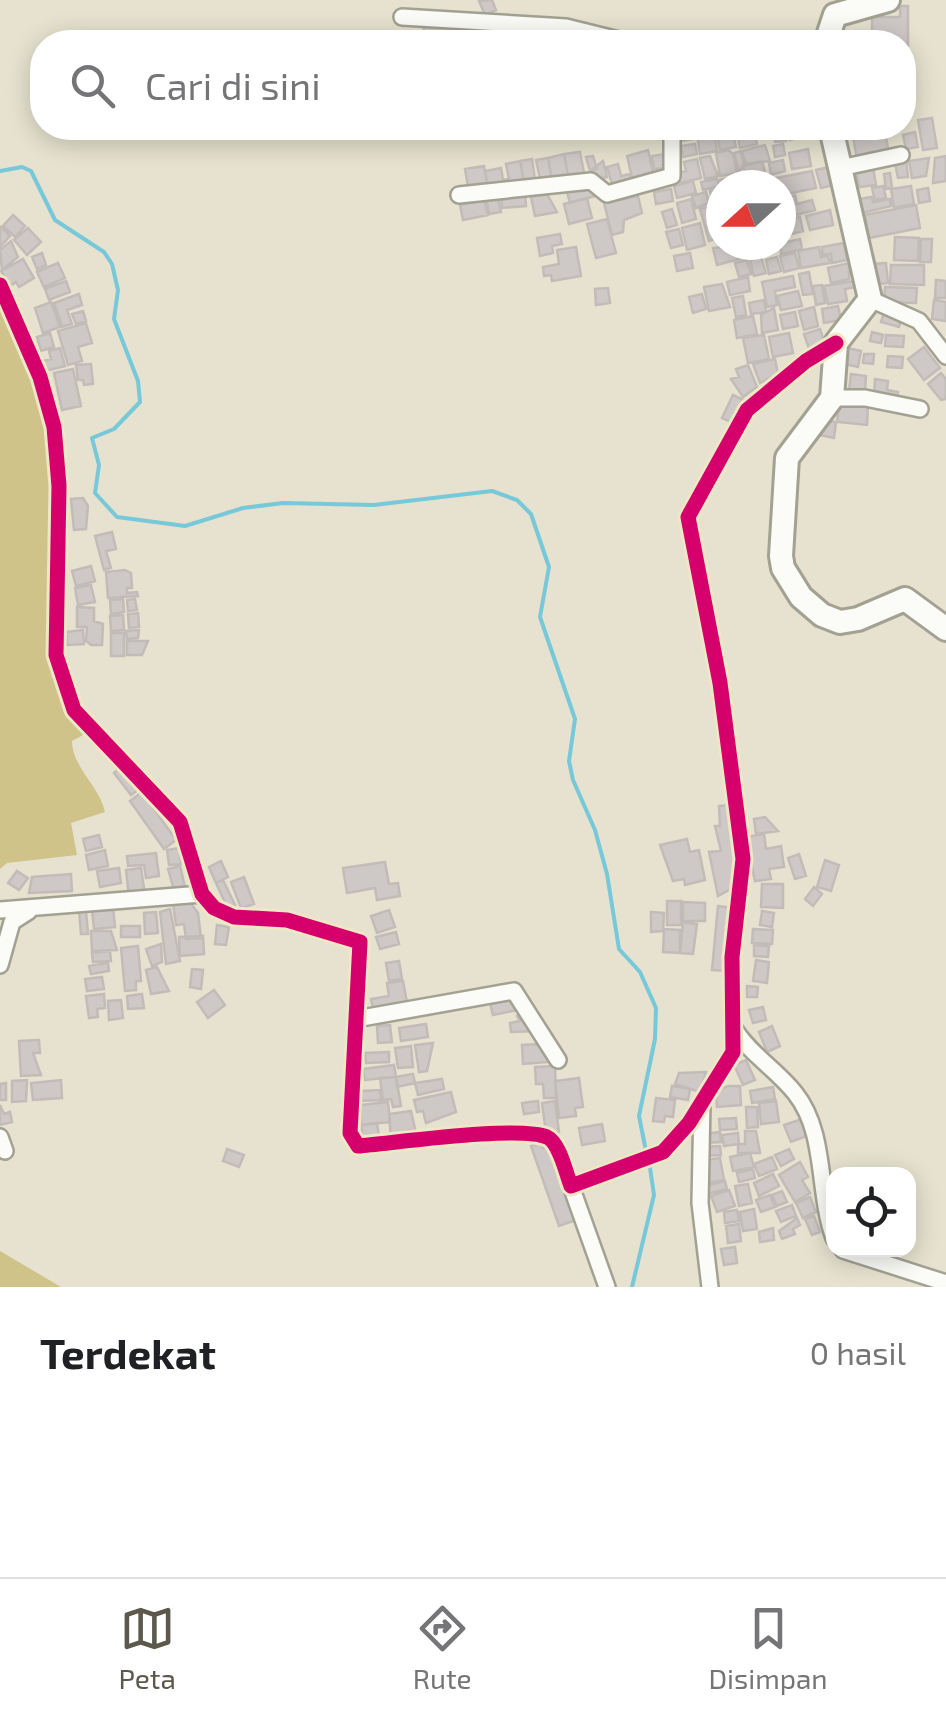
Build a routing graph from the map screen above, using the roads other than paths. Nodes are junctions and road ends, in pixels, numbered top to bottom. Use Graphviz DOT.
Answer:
graph roads {
  1 [pos="888,0"];
  2 [pos="402,17"];
  3 [pos="578,30"];
  4 [pos="830,30"];
  5 [pos="672,140"];
  6 [pos="834,140"];
  7 [pos="901,155"];
  8 [pos="840,168"];
  9 [pos="459,194"];
  10 [pos="0,285"];
  11 [pos="870,299"];
  12 [pos="836,343"];
  13 [pos="946,356"];
  14 [pos="832,398"];
  15 [pos="920,409"];
  16 [pos="946,629"];
  17 [pos="202,894"];
  18 [pos="32,909"];
  19 [pos="0,910"];
  20 [pos="0,966"];
  21 [pos="356,1019"];
  22 [pos="732,1027"];
  23 [pos="558,1060"];
  24 [pos="702,1104"];
  25 [pos="571,1186"];
  26 [pos="826,1198"];
  27 [pos="865,1257"];
  28 [pos="946,1283"];
  29 [pos="607,1287"];
  30 [pos="710,1287"];
  1 -- 4 [label="street"];
  2 -- 3 [label="street"];
  5 -- 9 [label="street"];
  6 -- 8 [label="street"];
  7 -- 8 [label="street"];
  8 -- 11 [label="street"];
  10 -- 17 [label="street"];
  11 -- 12 [label="street"];
  11 -- 13 [label="street"];
  12 -- 14 [label="street"];
  12 -- 22 [label="street"];
  14 -- 15 [label="street"];
  14 -- 16 [label="street"];
  17 -- 18 [label="street"];
  17 -- 21 [label="street"];
  18 -- 19 [label="street"];
  18 -- 20 [label="street"];
  21 -- 23 [label="street"];
  21 -- 25 [label="street"];
  22 -- 24 [label="street"];
  22 -- 26 [label="street"];
  24 -- 25 [label="street"];
  24 -- 30 [label="street"];
  25 -- 29 [label="street"];
  27 -- 28 [label="street"];
}
